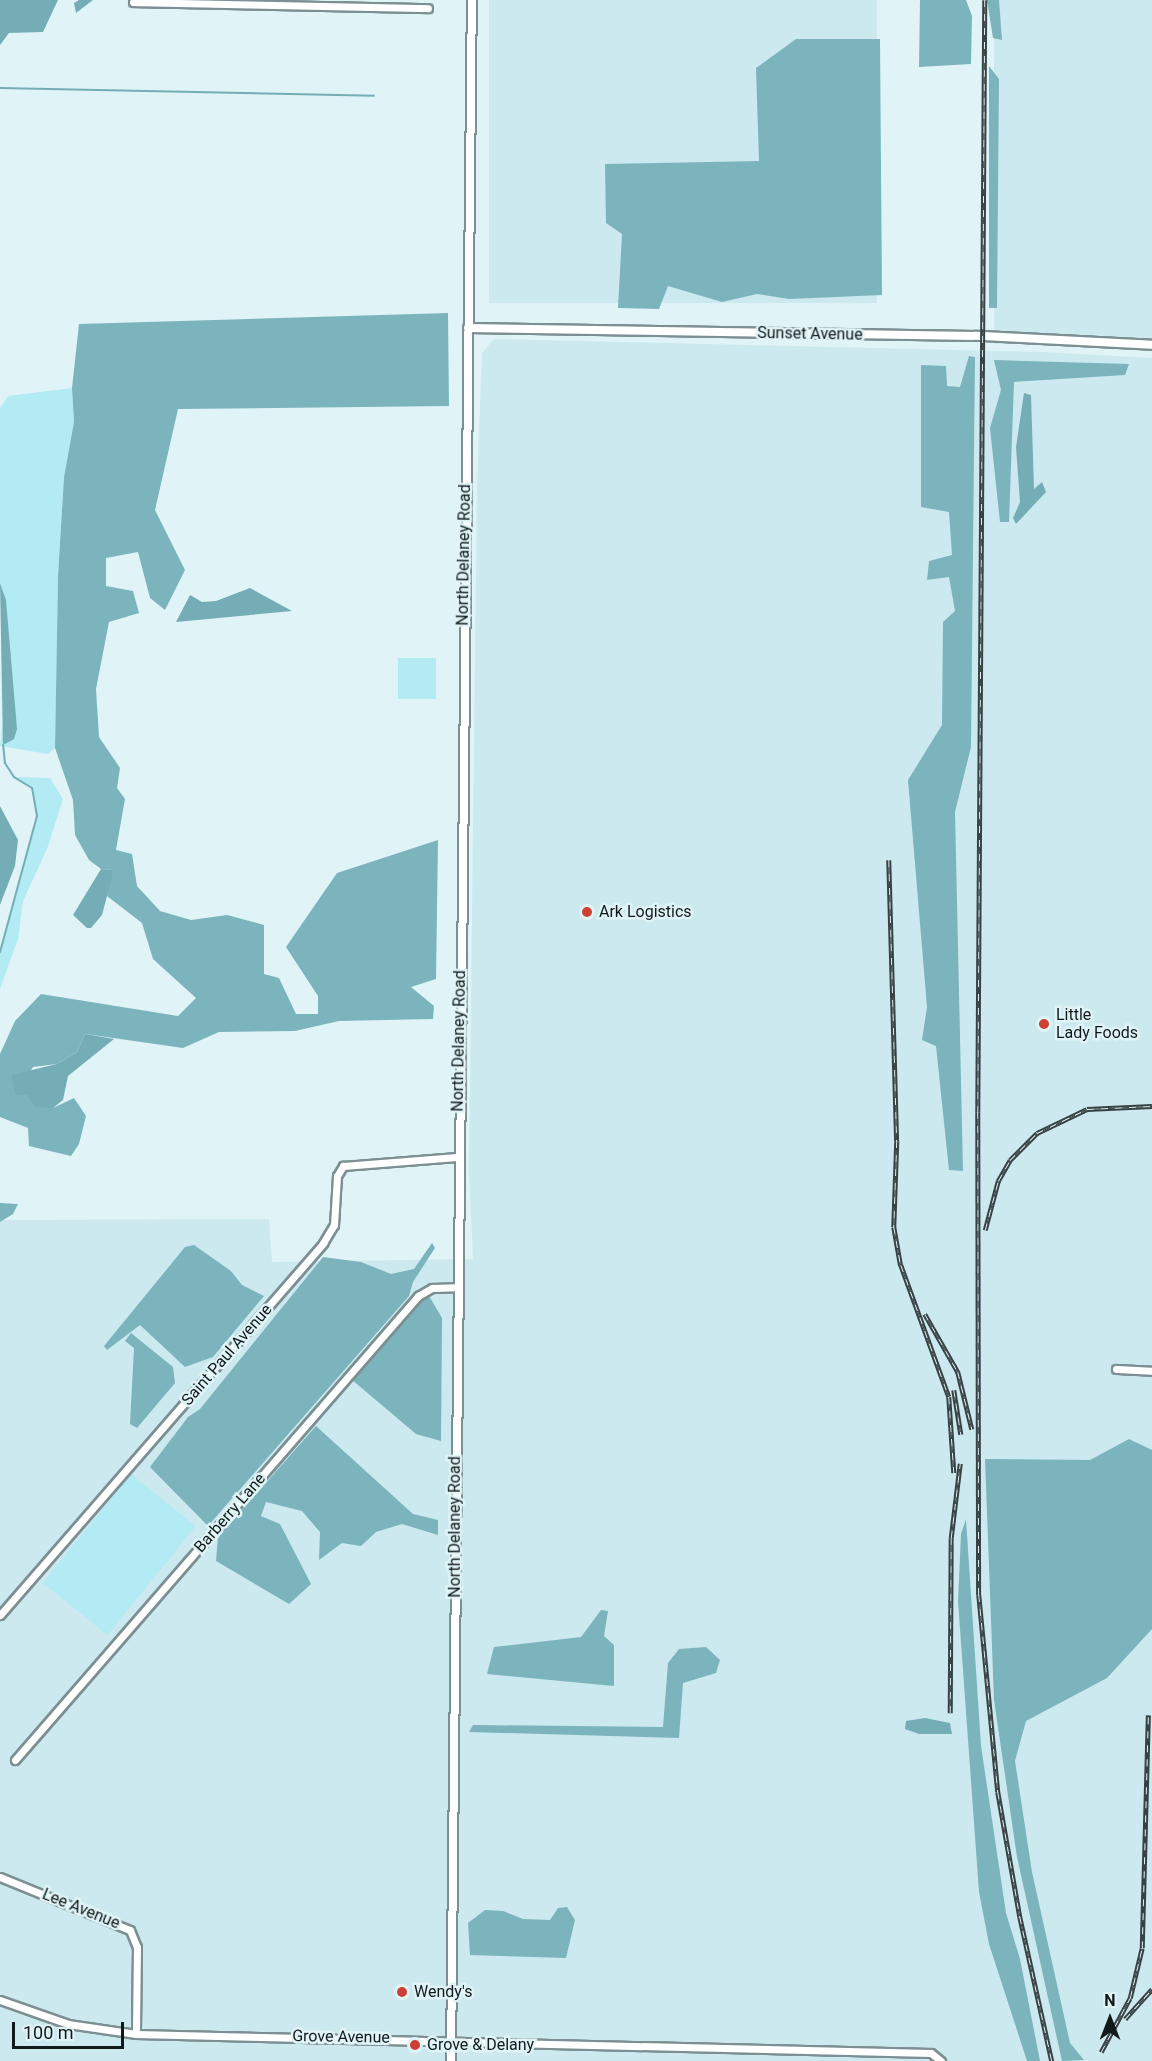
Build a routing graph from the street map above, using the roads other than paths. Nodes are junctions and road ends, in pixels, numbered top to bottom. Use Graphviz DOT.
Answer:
graph roads {
  1 [pos="472,0"];
  2 [pos="133,2"];
  3 [pos="288,3"];
  4 [pos="428,8"];
  5 [pos="468,328"];
  6 [pos="1152,345"];
  7 [pos="458,1157"];
  8 [pos="457,1287"];
  9 [pos="1116,1369"];
  10 [pos="1152,1371"];
  11 [pos="0,1615"];
  12 [pos="15,1760"];
  13 [pos="0,1877"];
  14 [pos="0,2000"];
  15 [pos="136,2034"];
  16 [pos="451,2039"];
  17 [pos="940,2058"];
  18 [pos="451,2061"];
  1 -- 5 [label="street, North Delaney Road"];
  2 -- 3 [label="street"];
  3 -- 4 [label="street"];
  5 -- 6 [label="street, Sunset Avenue"];
  5 -- 7 [label="street, North Delaney Road"];
  7 -- 8 [label="street, North Delaney Road"];
  7 -- 11 [label="street, Saint Paul Avenue"];
  8 -- 12 [label="street, Barberry Lane"];
  8 -- 16 [label="street, North Delaney Road"];
  9 -- 10 [label="street"];
  13 -- 15 [label="street, Lee Avenue"];
  14 -- 15 [label="street, Grove Avenue"];
  15 -- 16 [label="street, Grove Avenue"];
  16 -- 17 [label="street, Grove Avenue"];
  16 -- 18 [label="street, North Delaney Road"];
}
